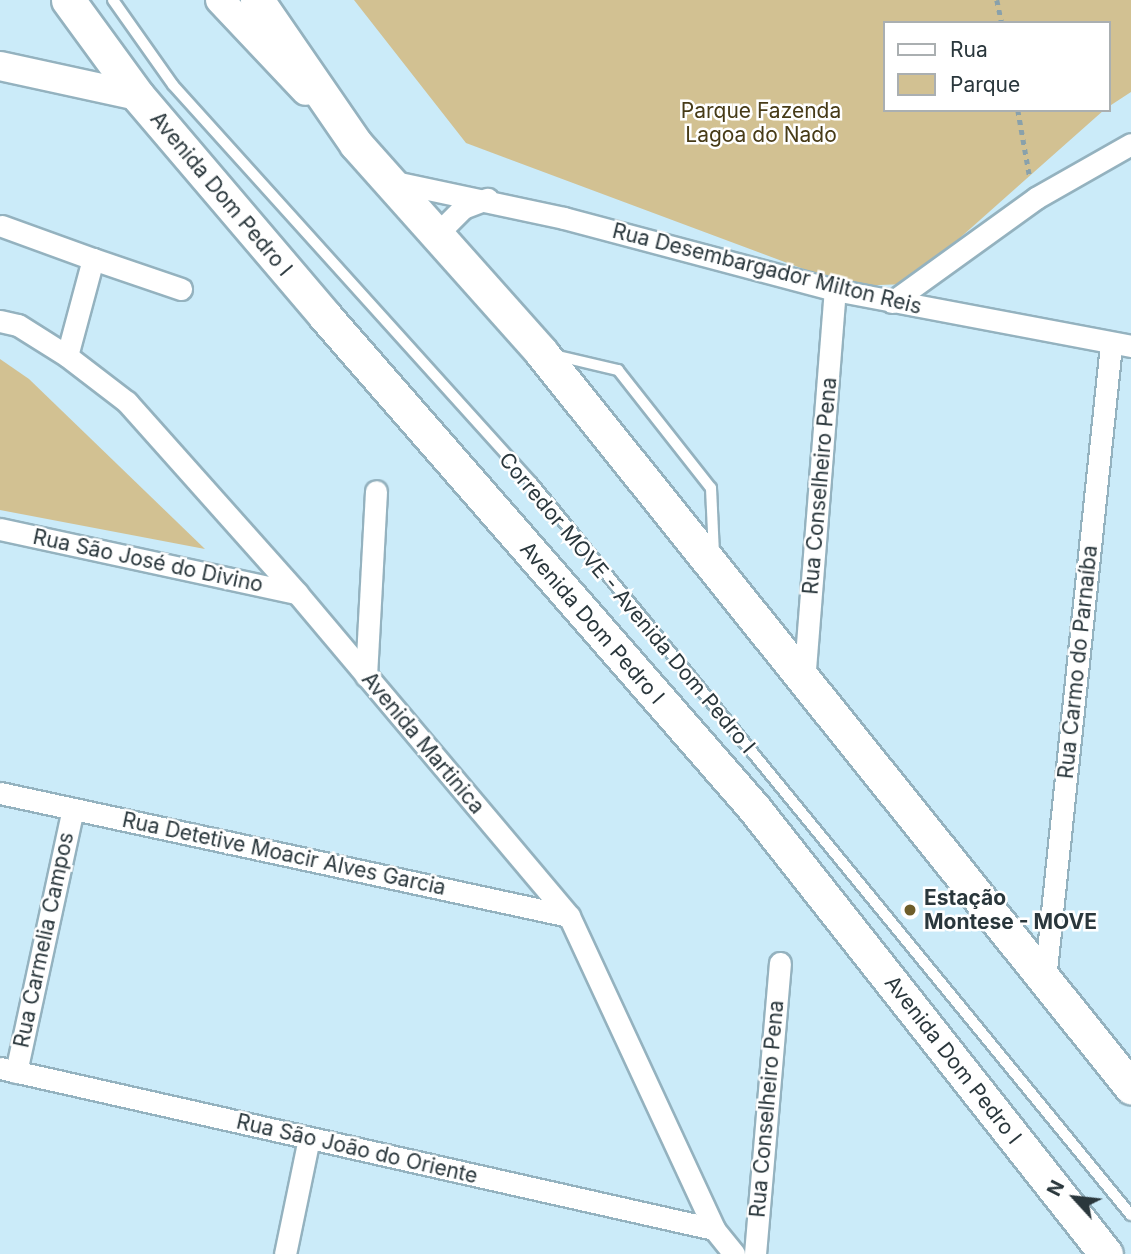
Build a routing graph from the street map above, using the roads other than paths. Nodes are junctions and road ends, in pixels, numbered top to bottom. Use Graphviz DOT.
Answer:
graph roads {
  1 [pos="68,0"];
  2 [pos="113,0"];
  3 [pos="220,0"];
  4 [pos="257,0"];
  5 [pos="0,66"];
  6 [pos="138,96"];
  7 [pos="356,144"];
  8 [pos="1131,144"];
  9 [pos="390,181"];
  10 [pos="486,199"];
  11 [pos="2,226"];
  12 [pos="438,233"];
  13 [pos="93,259"];
  14 [pos="181,289"];
  15 [pos="835,290"];
  16 [pos="892,302"];
  17 [pos="0,321"];
  18 [pos="1121,345"];
  19 [pos="541,352"];
  20 [pos="67,356"];
  21 [pos="376,491"];
  22 [pos="0,529"];
  23 [pos="715,570"];
  24 [pos="297,593"];
  25 [pos="366,676"];
  26 [pos="804,682"];
  27 [pos="0,793"];
  28 [pos="73,809"];
  29 [pos="569,916"];
  30 [pos="780,963"];
  31 [pos="1045,979"];
  32 [pos="8,1070"];
  33 [pos="1131,1087"];
  34 [pos="309,1138"];
  35 [pos="1131,1215"];
  36 [pos="714,1229"];
  37 [pos="285,1254"];
  38 [pos="734,1254"];
  39 [pos="755,1254"];
  40 [pos="1106,1254"];
  1 -- 6 [label="highway, Avenida Dom Pedro I"];
  2 -- 35 [label="lane, Corredor MOVE - Avenida Dom Pedro I"];
  3 -- 7 [label="main road"];
  4 -- 7 [label="highway"];
  5 -- 6 [label="main road"];
  6 -- 40 [label="highway, Avenida Dom Pedro I"];
  7 -- 9 [label="highway"];
  8 -- 16 [label="street"];
  9 -- 10 [label="street, Rua Desembargador Milton Reis"];
  9 -- 12 [label="highway"];
  10 -- 12 [label="street"];
  10 -- 15 [label="street, Rua Desembargador Milton Reis"];
  11 -- 13 [label="street"];
  12 -- 19 [label="highway"];
  13 -- 14 [label="street"];
  13 -- 20 [label="street"];
  15 -- 16 [label="street, Rua Desembargador Milton Reis"];
  15 -- 26 [label="street, Rua Conselheiro Pena"];
  16 -- 18 [label="street, Rua Desembargador Milton Reis"];
  17 -- 20 [label="street, Avenida Martinica"];
  18 -- 31 [label="street, Rua Carmo do Parnaíba"];
  19 -- 23 [label="highway"];
  19 -- 23 [label="lane"];
  20 -- 24 [label="street, Avenida Martinica"];
  21 -- 25 [label="street"];
  22 -- 24 [label="street, Rua São José do Divino"];
  23 -- 26 [label="highway"];
  24 -- 25 [label="street, Avenida Martinica"];
  25 -- 29 [label="street, Avenida Martinica"];
  26 -- 31 [label="highway"];
  27 -- 28 [label="street, Rua Detetive Moacir Alves Garcia"];
  28 -- 29 [label="street, Rua Detetive Moacir Alves Garcia"];
  28 -- 32 [label="street, Rua Carmelia Campos"];
  29 -- 36 [label="street, Avenida Martinica"];
  30 -- 39 [label="street, Rua Conselheiro Pena"];
  31 -- 33 [label="highway"];
  32 -- 34 [label="street, Rua São João do Oriente"];
  34 -- 36 [label="street, Rua São João do Oriente"];
  34 -- 37 [label="street"];
  36 -- 38 [label="street, Avenida Martinica"];
}
